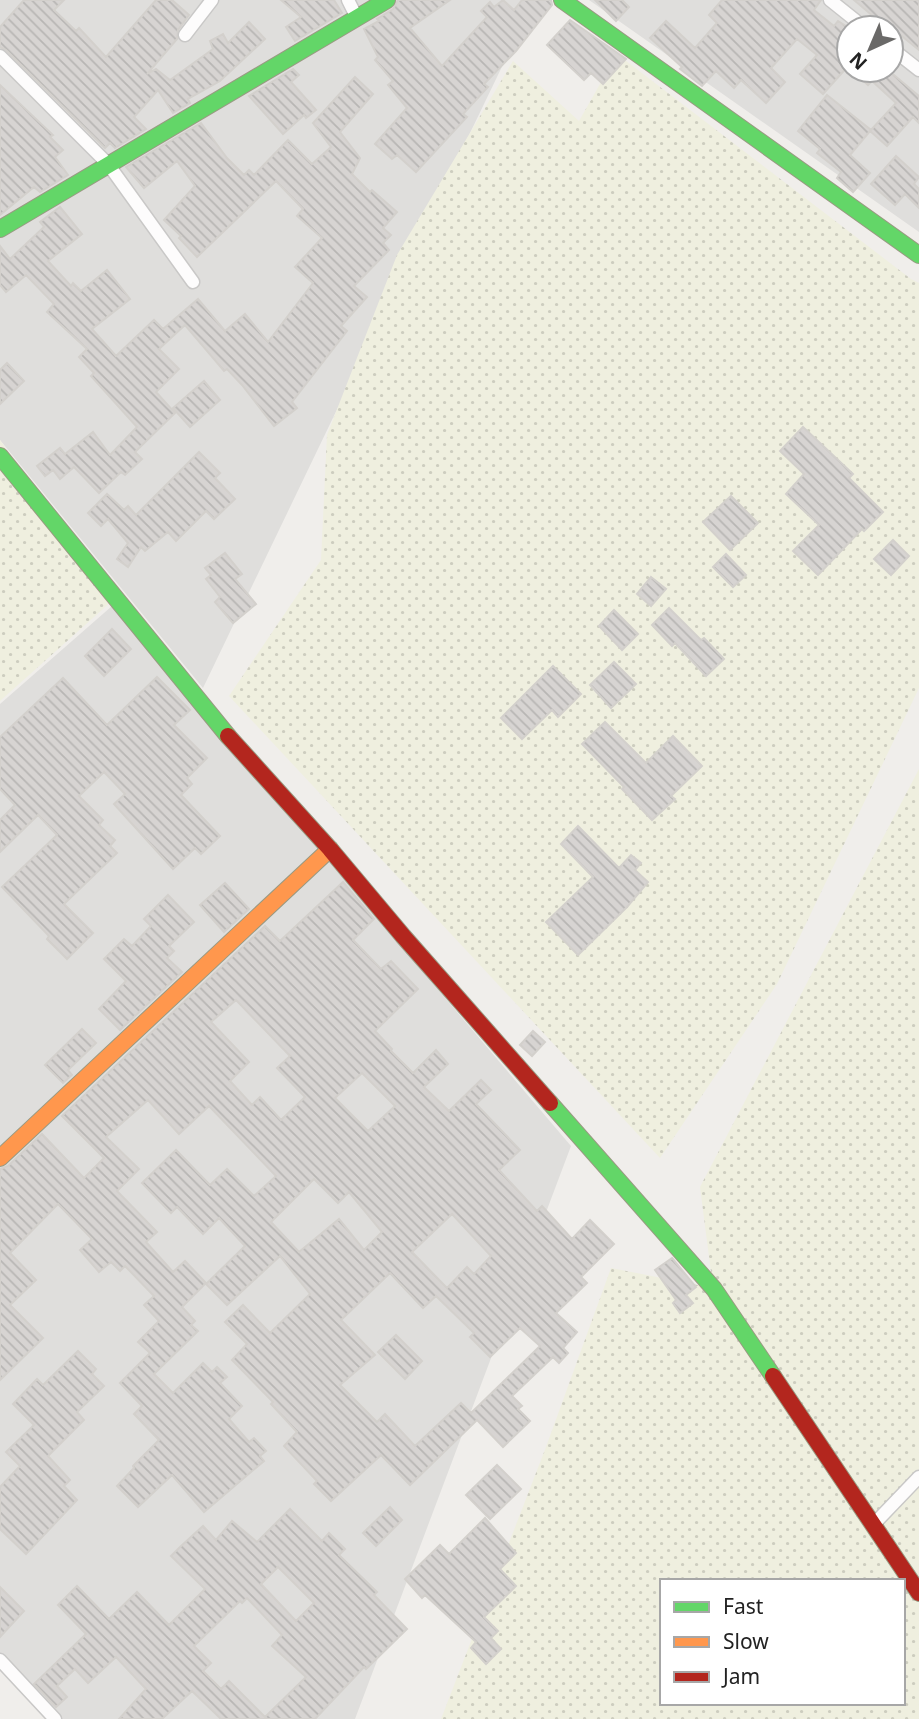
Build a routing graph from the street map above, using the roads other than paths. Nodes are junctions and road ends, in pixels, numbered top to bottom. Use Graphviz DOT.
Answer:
graph roads {
  1 [pos="212,0"];
  2 [pos="348,0"];
  3 [pos="387,0"];
  4 [pos="562,0"];
  5 [pos="830,0"];
  6 [pos="848,14"];
  7 [pos="357,18"];
  8 [pos="185,35"];
  9 [pos="0,56"];
  10 [pos="905,59"];
  11 [pos="919,70"];
  12 [pos="108,164"];
  13 [pos="0,229"];
  14 [pos="919,255"];
  15 [pos="193,282"];
  16 [pos="0,456"];
  17 [pos="330,849"];
  18 [pos="0,1158"];
  19 [pos="919,1477"];
  20 [pos="874,1524"];
  21 [pos="919,1593"];
  22 [pos="0,1660"];
  23 [pos="55,1719"];
  1 -- 8 [label="street"];
  2 -- 7 [label="street"];
  3 -- 7 [label="street"];
  4 -- 14 [label="street"];
  5 -- 6 [label="street"];
  7 -- 12 [label="street"];
  9 -- 12 [label="street"];
  10 -- 11 [label="street"];
  12 -- 13 [label="street"];
  12 -- 15 [label="street"];
  16 -- 17 [label="street"];
  17 -- 18 [label="street"];
  17 -- 20 [label="street"];
  19 -- 20 [label="street"];
  20 -- 21 [label="street"];
  22 -- 23 [label="street"];
}
